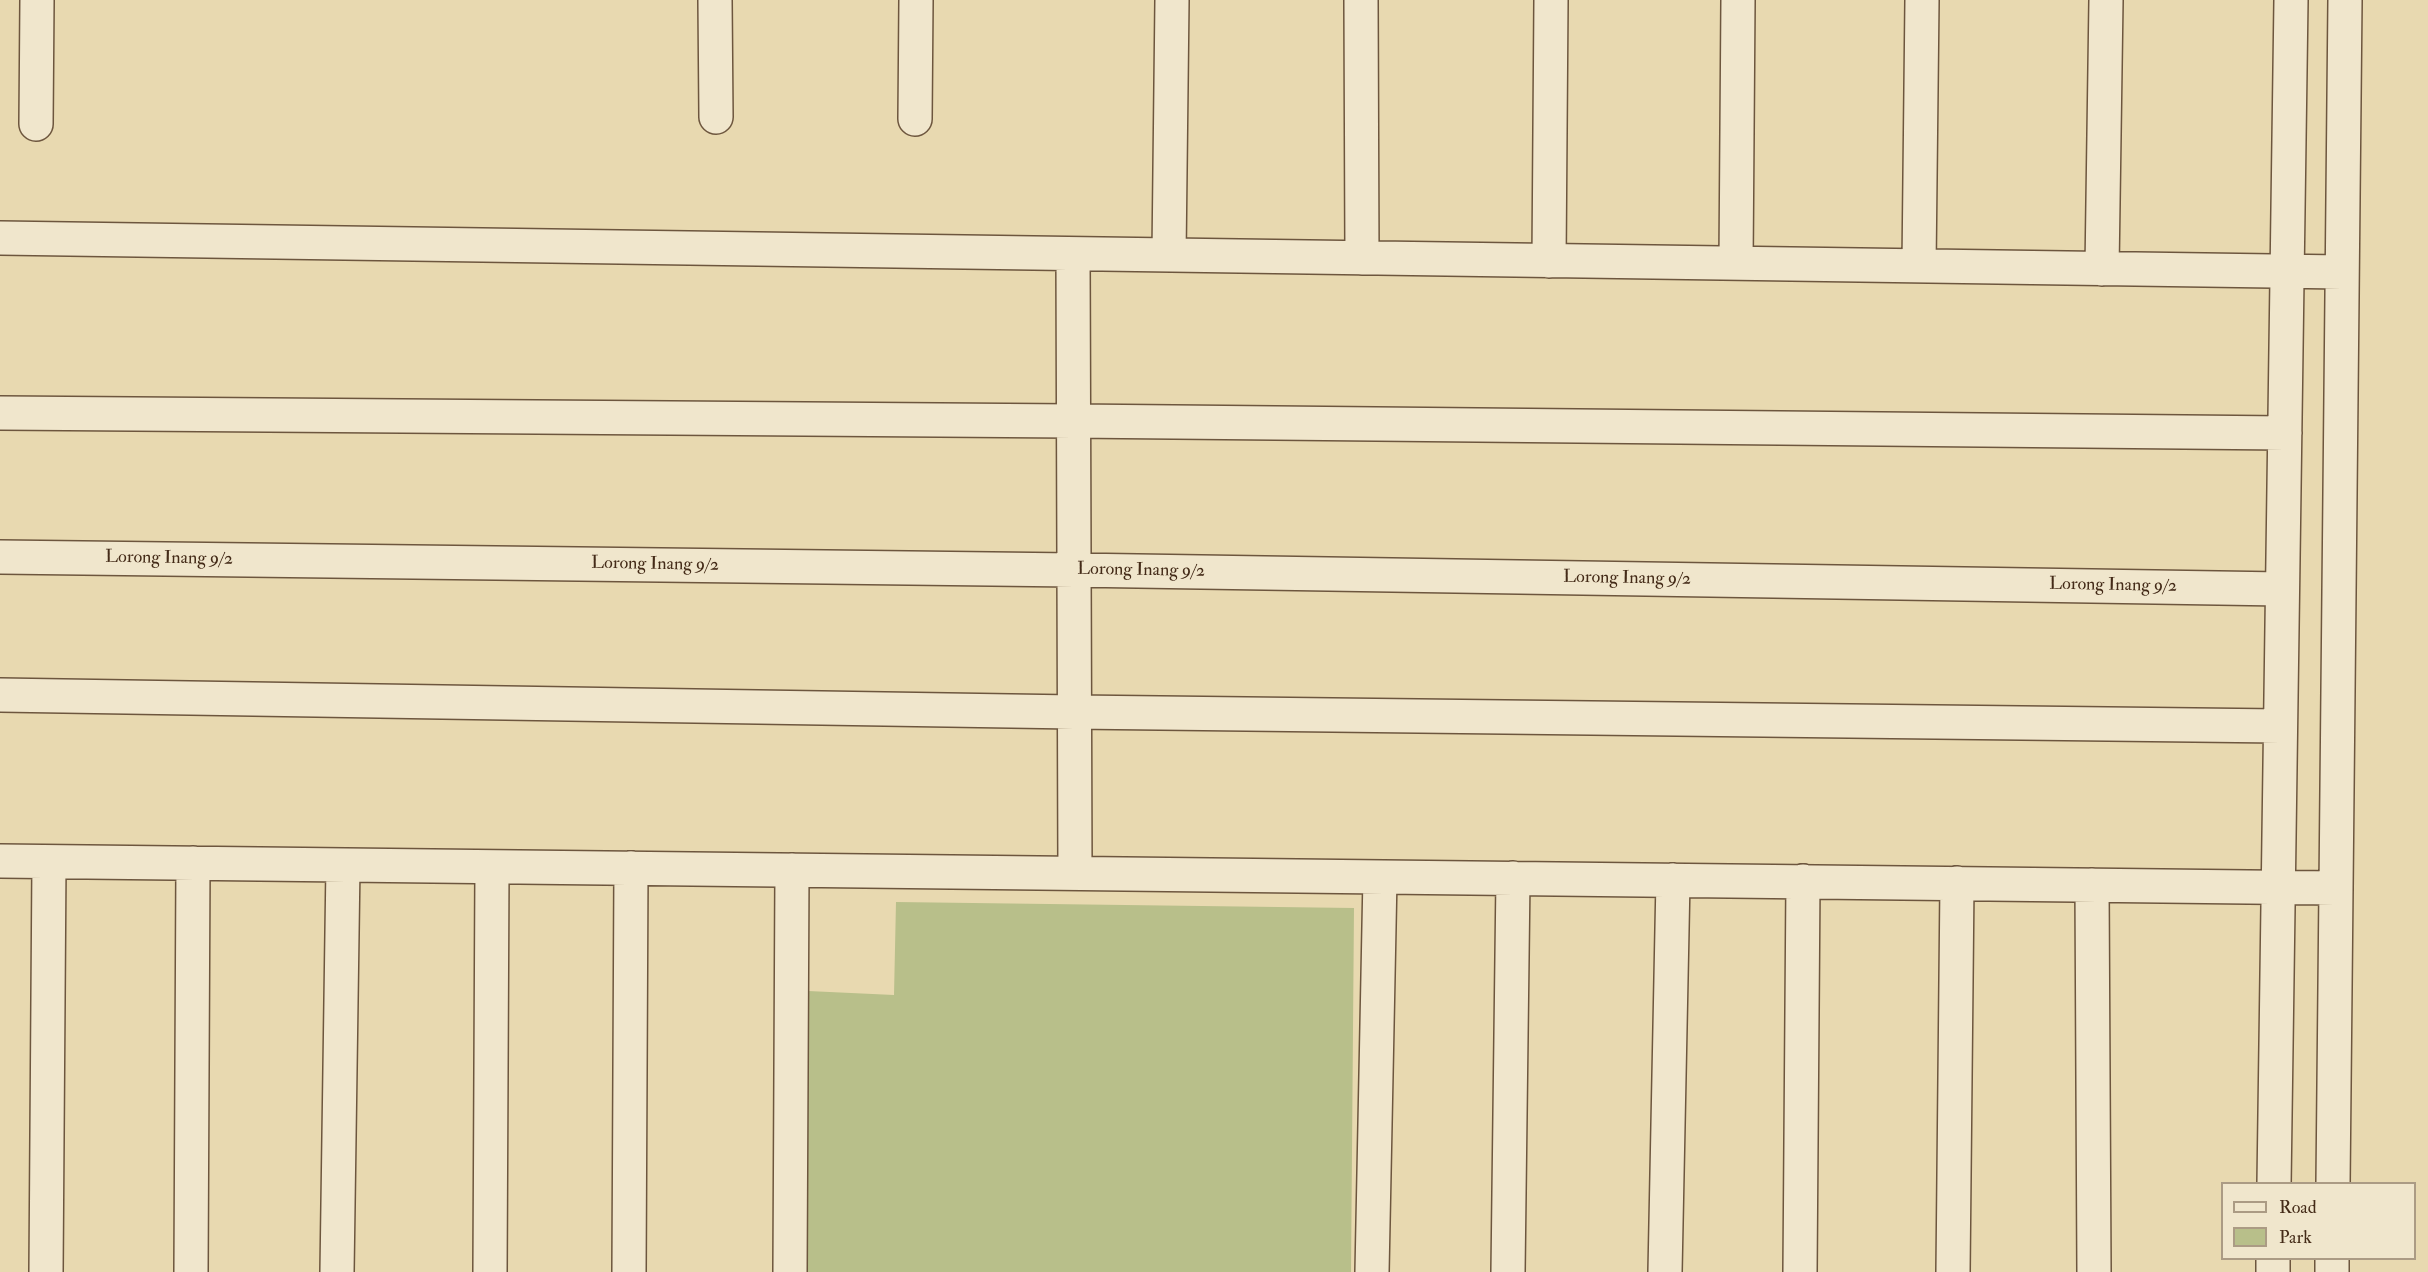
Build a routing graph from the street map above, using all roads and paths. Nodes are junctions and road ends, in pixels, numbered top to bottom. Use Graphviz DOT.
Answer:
graph roads {
  1 [pos="37,0"];
  2 [pos="715,0"];
  3 [pos="916,0"];
  4 [pos="1172,0"];
  5 [pos="1361,0"];
  6 [pos="1551,0"];
  7 [pos="1738,0"];
  8 [pos="1922,0"];
  9 [pos="2106,0"];
  10 [pos="2291,0"];
  11 [pos="2345,0"];
  12 [pos="716,117"];
  13 [pos="915,119"];
  14 [pos="36,124"];
  15 [pos="0,238"];
  16 [pos="1073,254"];
  17 [pos="1169,255"];
  18 [pos="1362,258"];
  19 [pos="1550,261"];
  20 [pos="1736,263"];
  21 [pos="1919,266"];
  22 [pos="2102,269"];
  23 [pos="2287,272"];
  24 [pos="2342,272"];
  25 [pos="0,413"];
  26 [pos="1073,421"];
  27 [pos="2284,433"];
  28 [pos="0,557"];
  29 [pos="1074,570"];
  30 [pos="2282,589"];
  31 [pos="0,694"];
  32 [pos="1074,712"];
  33 [pos="2280,726"];
  34 [pos="0,861"];
  35 [pos="49,861"];
  36 [pos="193,863"];
  37 [pos="343,865"];
  38 [pos="492,867"];
  39 [pos="631,868"];
  40 [pos="792,870"];
  41 [pos="1075,873"];
  42 [pos="1380,877"];
  43 [pos="1513,878"];
  44 [pos="1672,880"];
  45 [pos="1803,881"];
  46 [pos="1957,883"];
  47 [pos="2092,885"];
  48 [pos="2278,887"];
  49 [pos="2336,888"];
  50 [pos="2274,1182"];
  51 [pos="2333,1182"];
  52 [pos="46,1272"];
  53 [pos="191,1272"];
  54 [pos="337,1272"];
  55 [pos="490,1272"];
  56 [pos="629,1272"];
  57 [pos="790,1272"];
  58 [pos="1372,1272"];
  59 [pos="1508,1272"];
  60 [pos="1665,1272"];
  61 [pos="1800,1272"];
  62 [pos="1953,1272"];
  63 [pos="2094,1272"];
  1 -- 14 [label="street"];
  2 -- 12 [label="street"];
  3 -- 13 [label="street"];
  4 -- 17 [label="street"];
  5 -- 18 [label="street"];
  6 -- 19 [label="street"];
  7 -- 20 [label="street"];
  8 -- 21 [label="street"];
  9 -- 22 [label="street"];
  10 -- 23 [label="street"];
  11 -- 24 [label="street"];
  15 -- 16 [label="street"];
  16 -- 17 [label="street"];
  16 -- 26 [label="street"];
  17 -- 18 [label="street"];
  18 -- 19 [label="street"];
  19 -- 20 [label="street"];
  20 -- 21 [label="street"];
  21 -- 22 [label="street"];
  22 -- 23 [label="street"];
  23 -- 24 [label="street"];
  23 -- 27 [label="street"];
  24 -- 49 [label="street"];
  25 -- 26 [label="street"];
  26 -- 27 [label="street"];
  26 -- 29 [label="street"];
  27 -- 30 [label="street"];
  28 -- 29 [label="street, Lorong Inang 9/2"];
  29 -- 30 [label="street, Lorong Inang 9/2"];
  29 -- 32 [label="street"];
  30 -- 33 [label="street"];
  31 -- 32 [label="street"];
  32 -- 33 [label="street"];
  32 -- 41 [label="street"];
  33 -- 48 [label="street"];
  34 -- 35 [label="street"];
  35 -- 36 [label="street"];
  35 -- 52 [label="street"];
  36 -- 37 [label="street"];
  36 -- 53 [label="street"];
  37 -- 38 [label="street"];
  37 -- 54 [label="street"];
  38 -- 39 [label="street"];
  38 -- 55 [label="street"];
  39 -- 40 [label="street"];
  39 -- 56 [label="street"];
  40 -- 41 [label="street"];
  40 -- 57 [label="street"];
  41 -- 42 [label="street"];
  42 -- 43 [label="street"];
  42 -- 58 [label="street"];
  43 -- 44 [label="street"];
  43 -- 59 [label="street"];
  44 -- 45 [label="street"];
  44 -- 60 [label="street"];
  45 -- 46 [label="street"];
  45 -- 61 [label="street"];
  46 -- 47 [label="street"];
  46 -- 62 [label="street"];
  47 -- 48 [label="street"];
  47 -- 63 [label="street"];
  48 -- 49 [label="street"];
  48 -- 50 [label="street"];
  49 -- 51 [label="street"];
}
